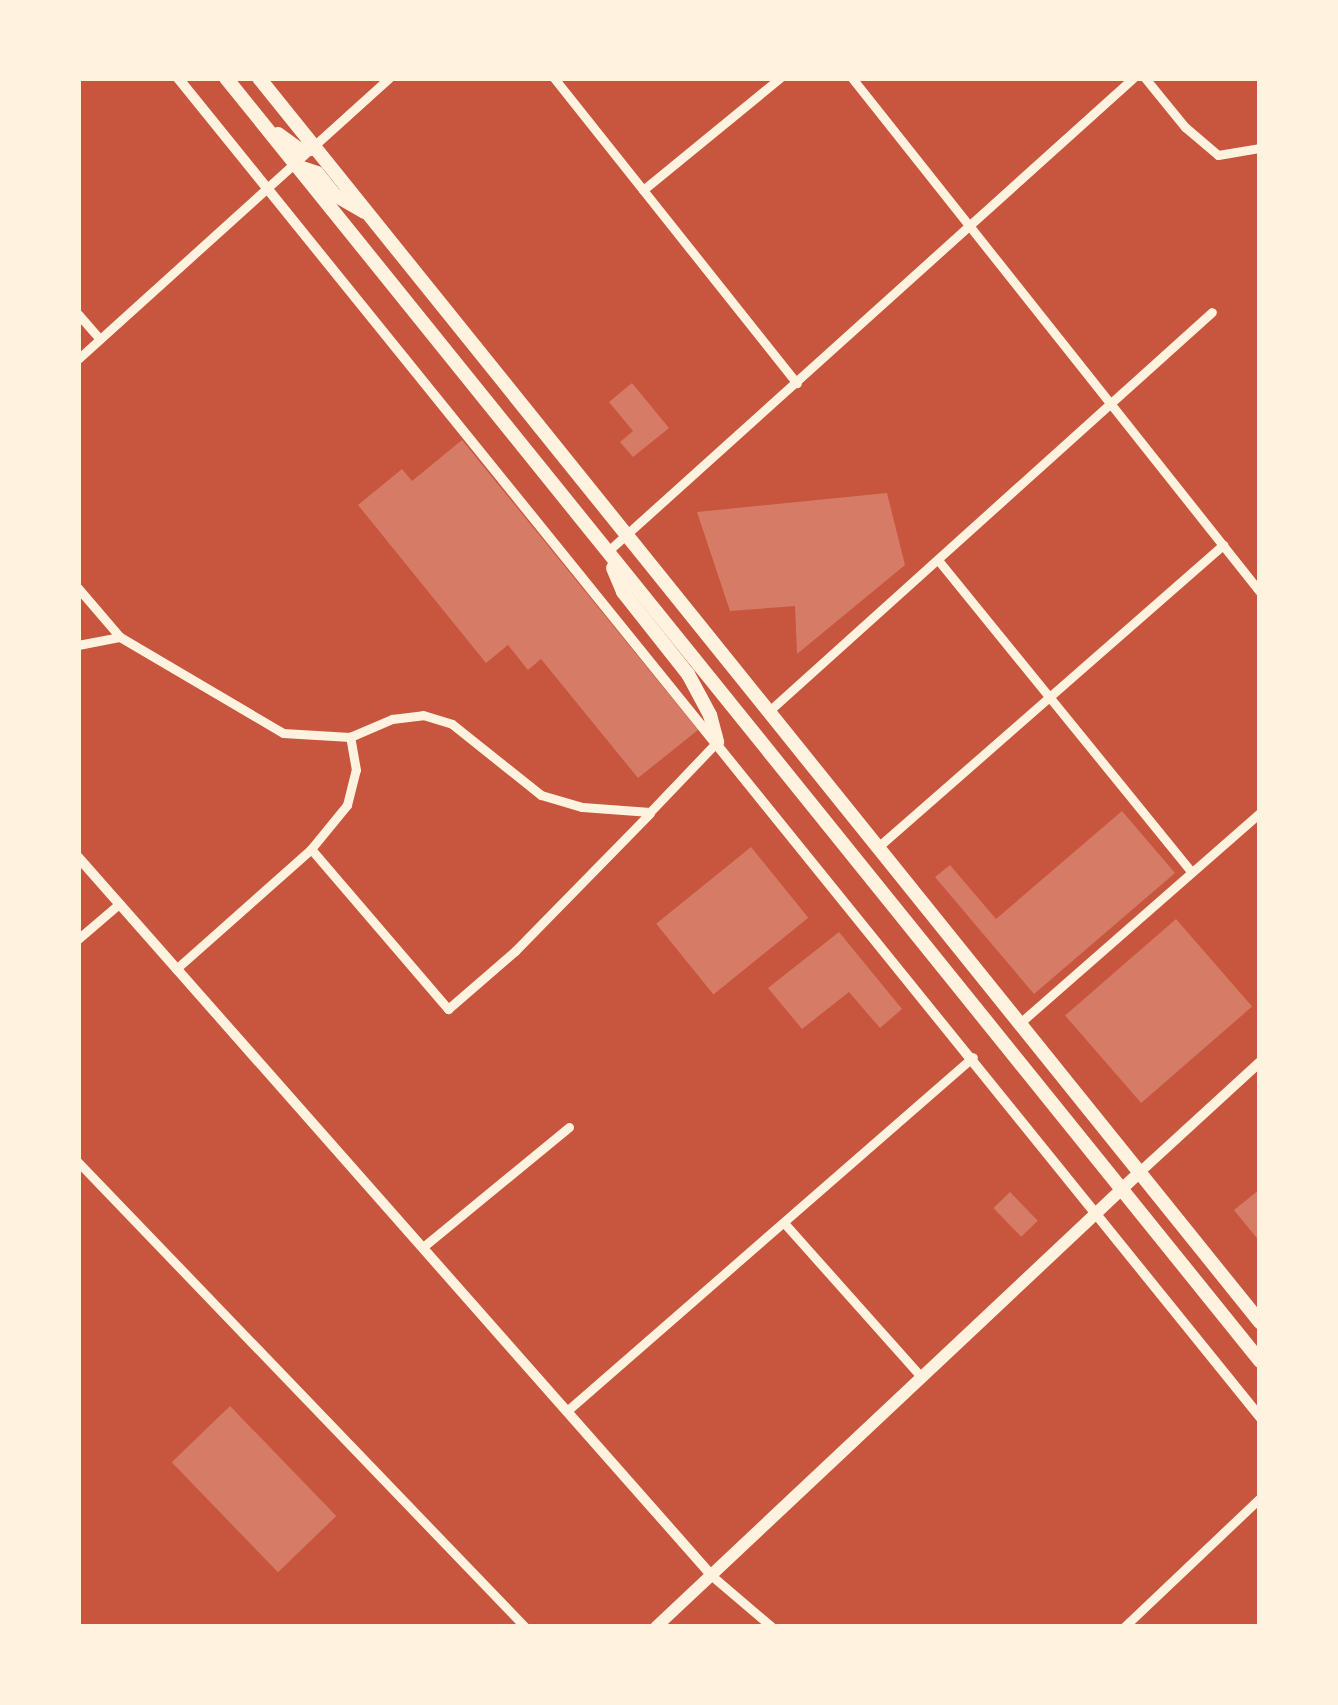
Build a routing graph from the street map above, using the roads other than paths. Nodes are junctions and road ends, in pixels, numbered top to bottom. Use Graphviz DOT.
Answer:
graph roads {
  1 [pos="178,78"];
  2 [pos="226,78"];
  3 [pos="259,78"];
  4 [pos="389,78"];
  5 [pos="554,78"];
  6 [pos="781,78"];
  7 [pos="851,78"];
  8 [pos="1133,78"];
  9 [pos="1144,78"];
  10 [pos="256,116"];
  11 [pos="316,148"];
  12 [pos="1260,148"];
  13 [pos="296,166"];
  14 [pos="268,190"];
  15 [pos="643,190"];
  16 [pos="368,214"];
  17 [pos="972,224"];
  18 [pos="1213,312"];
  19 [pos="78,314"];
  20 [pos="100,339"];
  21 [pos="78,359"];
  22 [pos="797,383"];
  23 [pos="1112,405"];
  24 [pos="624,537"];
  25 [pos="1223,545"];
  26 [pos="607,552"];
  27 [pos="938,560"];
  28 [pos="78,588"];
  29 [pos="1260,592"];
  30 [pos="120,637"];
  31 [pos="78,645"];
  32 [pos="1048,696"];
  33 [pos="769,710"];
  34 [pos="350,737"];
  35 [pos="716,742"];
  36 [pos="650,812"];
  37 [pos="1260,813"];
  38 [pos="878,847"];
  39 [pos="311,849"];
  40 [pos="78,857"];
  41 [pos="1192,872"];
  42 [pos="119,904"];
  43 [pos="78,940"];
  44 [pos="176,969"];
  45 [pos="1021,1022"];
  46 [pos="973,1057"];
  47 [pos="1260,1062"];
  48 [pos="569,1126"];
  49 [pos="78,1162"];
  50 [pos="1141,1172"];
  51 [pos="1122,1192"];
  52 [pos="1100,1215"];
  53 [pos="785,1224"];
  54 [pos="423,1247"];
  55 [pos="1260,1322"];
  56 [pos="1260,1361"];
  57 [pos="922,1378"];
  58 [pos="568,1410"];
  59 [pos="1260,1417"];
  60 [pos="1260,1498"];
  61 [pos="1248,1508"];
  62 [pos="1260,1522"];
  63 [pos="712,1576"];
  64 [pos="525,1627"];
  65 [pos="656,1627"];
  66 [pos="772,1627"];
  67 [pos="1124,1627"];
  1 -- 14 [label="street"];
  2 -- 10 [label="highway"];
  3 -- 11 [label="highway"];
  4 -- 11 [label="street"];
  5 -- 15 [label="street"];
  6 -- 15 [label="street"];
  7 -- 17 [label="street"];
  8 -- 17 [label="street"];
  9 -- 12 [label="street"];
  10 -- 11 [label="highway"];
  10 -- 13 [label="highway"];
  11 -- 13 [label="street"];
  11 -- 16 [label="highway"];
  13 -- 14 [label="street"];
  13 -- 16 [label="highway"];
  13 -- 26 [label="highway"];
  14 -- 20 [label="street"];
  14 -- 35 [label="street"];
  15 -- 22 [label="street"];
  16 -- 24 [label="highway"];
  17 -- 22 [label="street"];
  17 -- 23 [label="street"];
  18 -- 23 [label="street"];
  19 -- 20 [label="street"];
  20 -- 21 [label="street"];
  22 -- 24 [label="street"];
  23 -- 25 [label="street"];
  23 -- 27 [label="street"];
  24 -- 26 [label="street"];
  24 -- 33 [label="highway"];
  25 -- 29 [label="street"];
  25 -- 32 [label="street"];
  26 -- 35 [label="highway"];
  26 -- 51 [label="highway"];
  27 -- 32 [label="street"];
  27 -- 33 [label="street"];
  28 -- 30 [label="street"];
  30 -- 31 [label="street"];
  30 -- 34 [label="street"];
  32 -- 38 [label="street"];
  32 -- 41 [label="street"];
  33 -- 38 [label="highway"];
  34 -- 36 [label="street"];
  34 -- 39 [label="street"];
  35 -- 36 [label="street"];
  35 -- 46 [label="street"];
  36 -- 39 [label="street"];
  37 -- 41 [label="street"];
  38 -- 45 [label="highway"];
  39 -- 44 [label="street"];
  40 -- 42 [label="street"];
  41 -- 45 [label="street"];
  42 -- 43 [label="street"];
  42 -- 44 [label="street"];
  44 -- 54 [label="street"];
  45 -- 50 [label="highway"];
  46 -- 52 [label="street"];
  46 -- 53 [label="street"];
  47 -- 50 [label="street"];
  48 -- 54 [label="street"];
  49 -- 64 [label="street"];
  50 -- 51 [label="main road"];
  50 -- 55 [label="highway"];
  51 -- 52 [label="main road"];
  51 -- 56 [label="highway"];
  52 -- 57 [label="main road"];
  52 -- 59 [label="street"];
  53 -- 57 [label="street"];
  53 -- 58 [label="street"];
  54 -- 58 [label="street"];
  57 -- 63 [label="main road"];
  58 -- 63 [label="street"];
  60 -- 61 [label="street"];
  61 -- 62 [label="street"];
  61 -- 67 [label="street"];
  63 -- 65 [label="main road"];
  63 -- 66 [label="street"];
}
